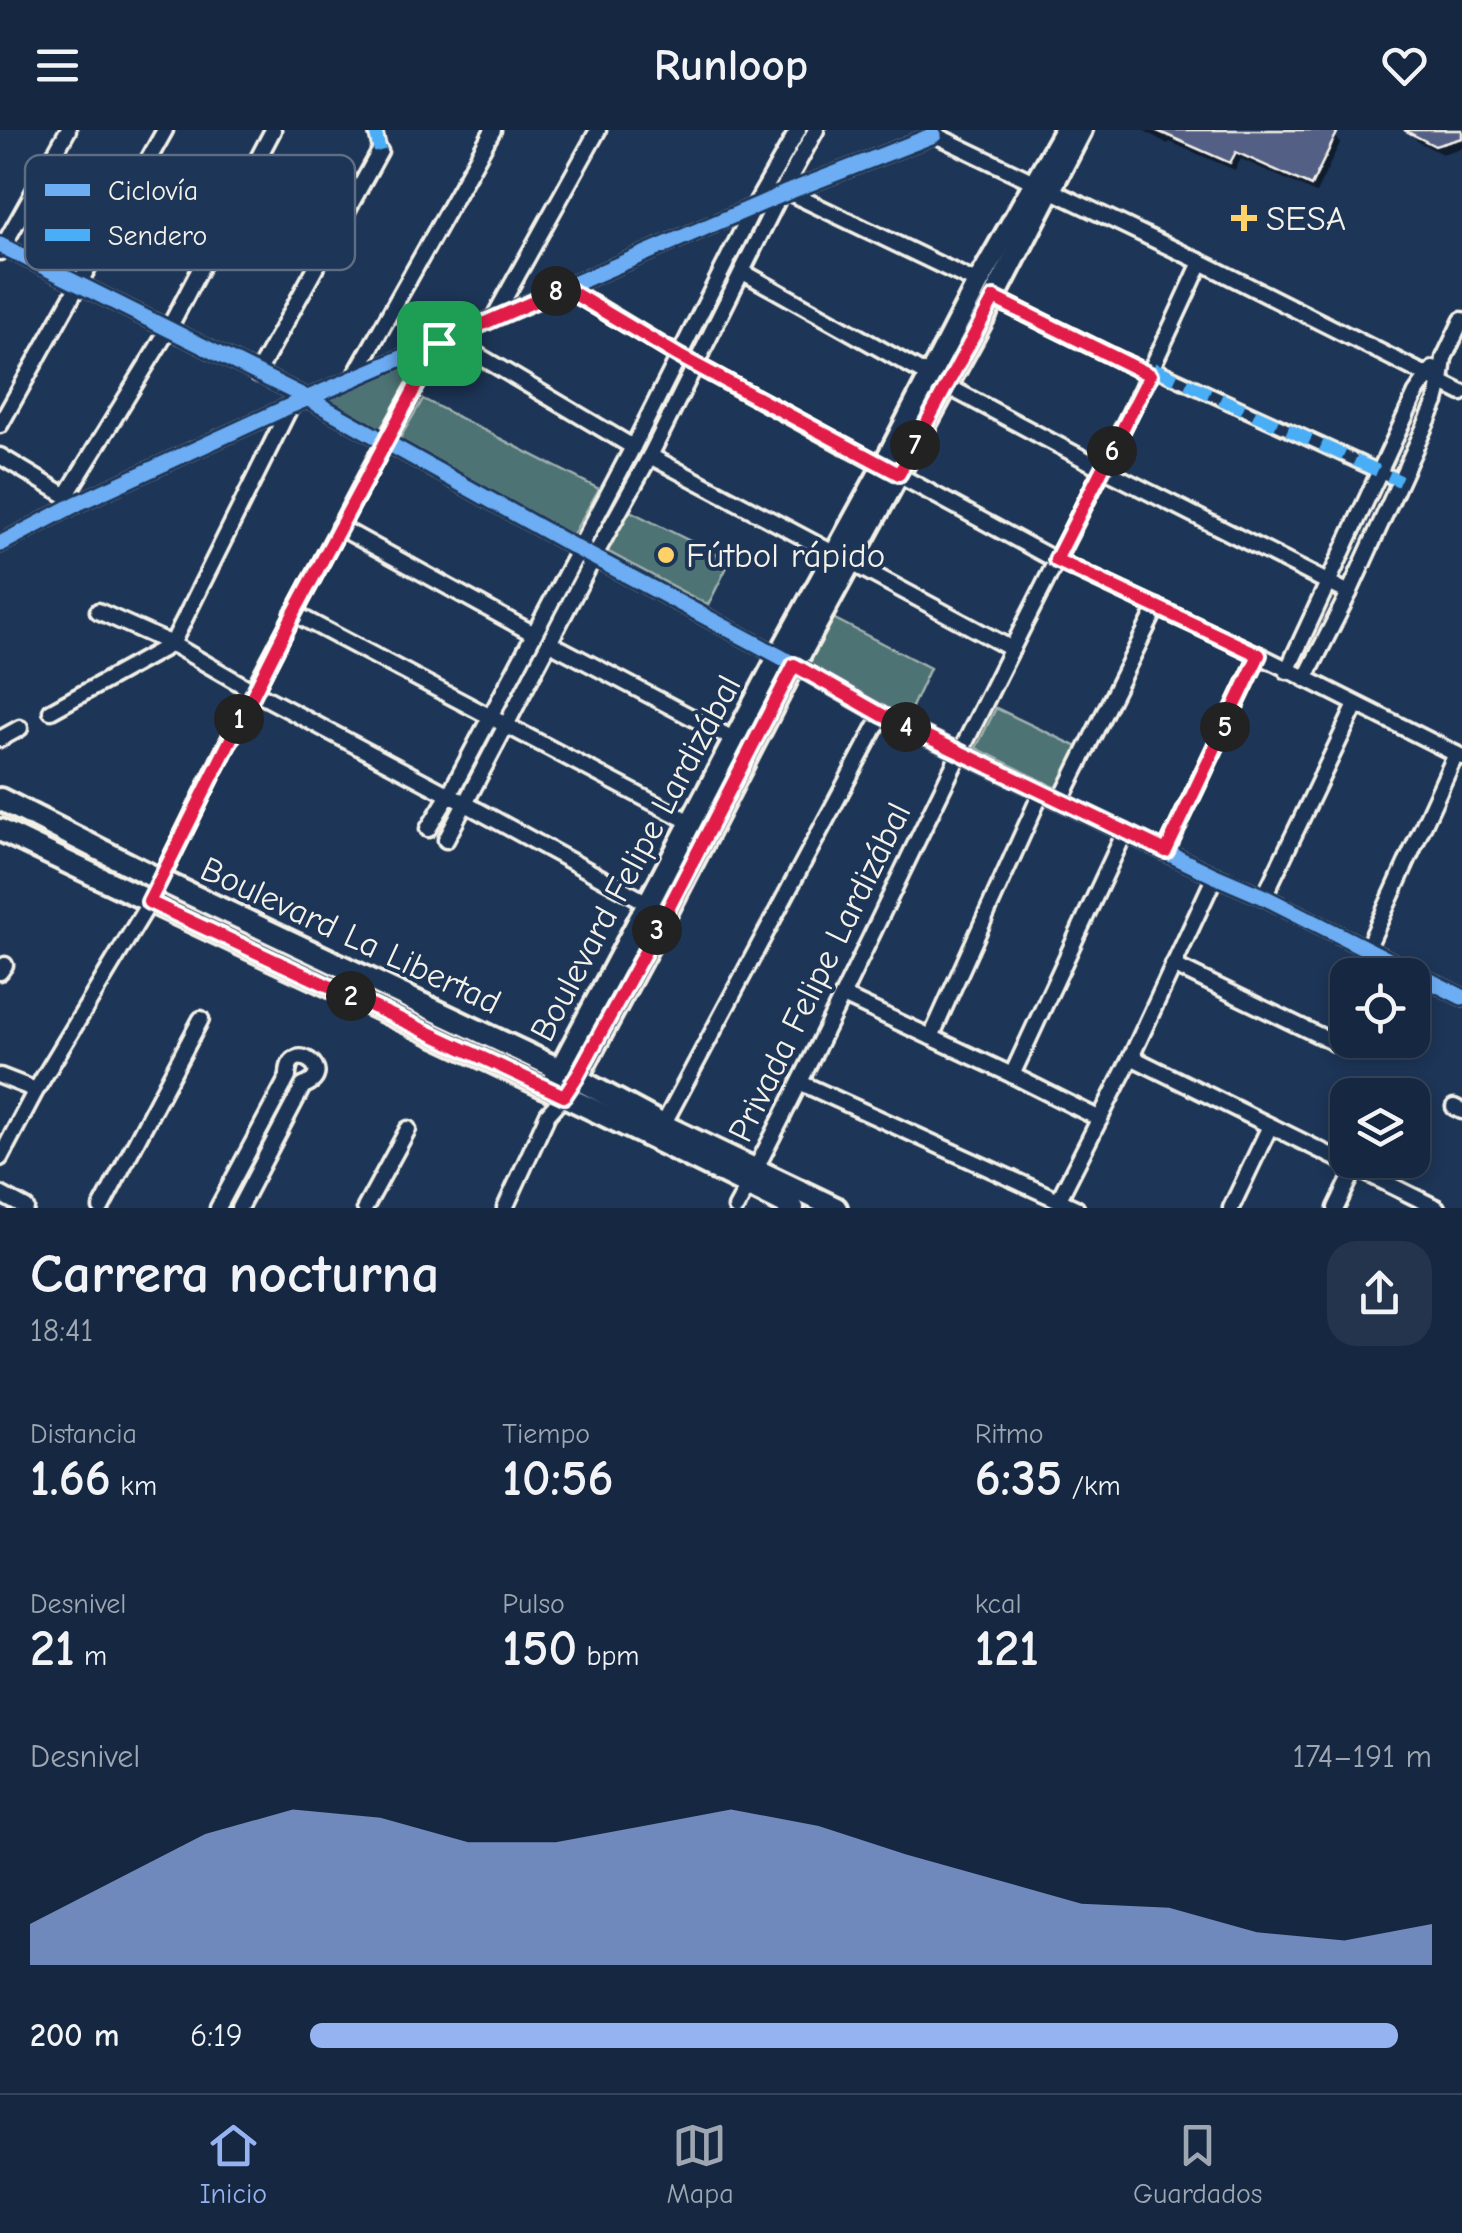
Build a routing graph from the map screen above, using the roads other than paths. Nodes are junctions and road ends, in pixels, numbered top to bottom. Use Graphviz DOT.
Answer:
graph roads {
  1 [pos="68,130"];
  2 [pos="166,130"];
  3 [pos="273,130"];
  4 [pos="375,130"];
  5 [pos="493,130"];
  6 [pos="598,130"];
  7 [pos="798,130"];
  8 [pos="816,130"];
  9 [pos="1065,130"];
  10 [pos="1081,130"];
  11 [pos="929,132"];
  12 [pos="380,151"];
  13 [pos="54,155"];
  14 [pos="152,155"];
  15 [pos="260,155"];
  16 [pos="1042,186"];
  17 [pos="784,194"];
  18 [pos="355,196"];
  19 [pos="25,206"];
  20 [pos="754,207"];
  21 [pos="1,248"];
  22 [pos="25,259"];
  23 [pos="1201,262"];
  24 [pos="47,270"];
  25 [pos="87,270"];
  26 [pos="200,270"];
  27 [pos="314,270"];
  28 [pos="744,272"];
  29 [pos="978,283"];
  30 [pos="79,285"];
  31 [pos="565,288"];
  32 [pos="994,298"];
  33 [pos="494,318"];
  34 [pos="1462,320"];
  35 [pos="168,330"];
  36 [pos="444,341"];
  37 [pos="679,356"];
  38 [pos="1444,358"];
  39 [pos="697,364"];
  40 [pos="1152,372"];
  41 [pos="257,374"];
  42 [pos="1427,374"];
  43 [pos="354,378"];
  44 [pos="938,381"];
  45 [pos="1442,382"];
  46 [pos="1462,393"];
  47 [pos="307,398"];
  48 [pos="292,404"];
  49 [pos="0,426"];
  50 [pos="384,441"];
  51 [pos="633,447"];
  52 [pos="0,456"];
  53 [pos="650,456"];
  54 [pos="1103,469"];
  55 [pos="891,471"];
  56 [pos="1379,471"];
  57 [pos="1400,481"];
  58 [pos="72,500"];
  59 [pos="339,526"];
  60 [pos="0,544"];
  61 [pos="578,549"];
  62 [pos="594,557"];
  63 [pos="843,558"];
  64 [pos="1056,560"];
  65 [pos="1327,581"];
  66 [pos="1349,593"];
  67 [pos="1158,607"];
  68 [pos="98,610"];
  69 [pos="294,613"];
  70 [pos="534,634"];
  71 [pos="550,642"];
  72 [pos="172,644"];
  73 [pos="1012,649"];
  74 [pos="1259,655"];
  75 [pos="786,661"];
  76 [pos="1287,671"];
  77 [pos="1305,679"];
  78 [pos="253,692"];
  79 [pos="1356,705"];
  80 [pos="51,711"];
  81 [pos="882,715"];
  82 [pos="490,717"];
  83 [pos="506,726"];
  84 [pos="20,728"];
  85 [pos="0,739"];
  86 [pos="735,740"];
  87 [pos="960,754"];
  88 [pos="1459,756"];
  89 [pos="1042,791"];
  90 [pos="449,795"];
  91 [pos="0,798"];
  92 [pos="1060,800"];
  93 [pos="466,804"];
  94 [pos="690,822"];
  95 [pos="428,829"];
  96 [pos="0,830"];
  97 [pos="1125,832"];
  98 [pos="446,840"];
  99 [pos="1166,851"];
  100 [pos="1216,876"];
  101 [pos="160,880"];
  102 [pos="1264,897"];
  103 [pos="149,902"];
  104 [pos="657,909"];
  105 [pos="1367,949"];
  106 [pos="1173,965"];
  107 [pos="1461,995"];
  108 [pos="843,996"];
  109 [pos="202,1019"];
  110 [pos="932,1037"];
  111 [pos="1330,1041"];
  112 [pos="1131,1058"];
  113 [pos="1012,1075"];
  114 [pos="0,1076"];
  115 [pos="288,1077"];
  116 [pos="562,1083"];
  117 [pos="801,1083"];
  118 [pos="302,1086"];
  119 [pos="36,1090"];
  120 [pos="1100,1120"];
  121 [pos="663,1125"];
  122 [pos="1270,1126"];
  123 [pos="408,1129"];
  124 [pos="1330,1156"];
  125 [pos="0,1158"];
  126 [pos="752,1178"];
  127 [pos="1350,1178"];
  128 [pos="1375,1178"];
  129 [pos="0,1194"];
  130 [pos="1059,1200"];
  131 [pos="26,1208"];
  132 [pos="101,1208"];
  133 [pos="218,1208"];
  134 [pos="239,1208"];
  135 [pos="365,1208"];
  136 [pos="505,1208"];
  137 [pos="736,1208"];
  138 [pos="793,1208"];
  139 [pos="836,1208"];
  140 [pos="1076,1208"];
  141 [pos="1231,1208"];
  142 [pos="1336,1208"];
  143 [pos="1436,1208"];
  1 -- 13 [label="street"];
  2 -- 14 [label="street"];
  3 -- 15 [label="street"];
  4 -- 12 [label="street"];
  5 -- 43 [label="street"];
  6 -- 33 [label="street"];
  7 -- 20 [label="street"];
  8 -- 17 [label="street"];
  9 -- 16 [label="main road, Boulevard Felipe Lardizábal"];
  10 -- 16 [label="main road, Boulevard Felipe Lardizábal"];
  11 -- 16 [label="street"];
  11 -- 17 [label="street"];
  12 -- 18 [label="street"];
  16 -- 23 [label="street"];
  16 -- 29 [label="main road, Boulevard Felipe Lardizábal"];
  16 -- 32 [label="main road, Boulevard Felipe Lardizábal"];
  17 -- 20 [label="street"];
  17 -- 28 [label="street"];
  17 -- 29 [label="street"];
  19 -- 21 [label="street"];
  20 -- 31 [label="street"];
  20 -- 37 [label="street"];
  21 -- 22 [label="street"];
  23 -- 40 [label="street, Privada Felipe Lardizábal"];
  23 -- 42 [label="street"];
  24 -- 30 [label="street"];
  25 -- 30 [label="street"];
  26 -- 35 [label="street"];
  27 -- 41 [label="street"];
  28 -- 39 [label="street"];
  28 -- 44 [label="street"];
  29 -- 44 [label="main road, Boulevard Felipe Lardizábal"];
  30 -- 35 [label="street"];
  30 -- 49 [label="street"];
  31 -- 33 [label="street"];
  31 -- 37 [label="street"];
  32 -- 40 [label="street"];
  32 -- 44 [label="main road, Boulevard Felipe Lardizábal"];
  33 -- 36 [label="street"];
  34 -- 38 [label="street"];
  35 -- 41 [label="street"];
  35 -- 58 [label="street"];
  36 -- 43 [label="street"];
  36 -- 50 [label="street"];
  36 -- 51 [label="street"];
  37 -- 39 [label="street"];
  37 -- 51 [label="street"];
  38 -- 42 [label="street"];
  38 -- 45 [label="street"];
  39 -- 53 [label="street"];
  39 -- 55 [label="street"];
  40 -- 54 [label="street, Privada Felipe Lardizábal"];
  40 -- 56 [label="street"];
  41 -- 47 [label="street"];
  42 -- 45 [label="street"];
  42 -- 56 [label="street"];
  43 -- 47 [label="street"];
  44 -- 54 [label="street"];
  44 -- 55 [label="main road, Boulevard Felipe Lardizábal"];
  45 -- 46 [label="street"];
  45 -- 57 [label="street"];
  47 -- 48 [label="street"];
  47 -- 50 [label="street"];
  48 -- 58 [label="street"];
  48 -- 72 [label="street"];
  50 -- 59 [label="street"];
  50 -- 61 [label="street"];
  51 -- 61 [label="street"];
  52 -- 58 [label="street"];
  53 -- 62 [label="street"];
  53 -- 63 [label="street"];
  54 -- 64 [label="street, Privada Felipe Lardizábal"];
  54 -- 65 [label="street"];
  55 -- 63 [label="main road, Boulevard Felipe Lardizábal"];
  55 -- 64 [label="street"];
  56 -- 57 [label="street"];
  56 -- 65 [label="street"];
  57 -- 66 [label="street"];
  58 -- 60 [label="street"];
  59 -- 69 [label="street"];
  59 -- 70 [label="street"];
  61 -- 62 [label="street"];
  61 -- 70 [label="street"];
  62 -- 71 [label="street"];
  62 -- 75 [label="street"];
  63 -- 73 [label="street"];
  63 -- 75 [label="main road, Boulevard Felipe Lardizábal"];
  64 -- 67 [label="street"];
  64 -- 73 [label="street, Privada Felipe Lardizábal"];
  65 -- 66 [label="street"];
  65 -- 76 [label="street"];
  66 -- 77 [label="street"];
  67 -- 74 [label="street"];
  67 -- 92 [label="street"];
  68 -- 72 [label="street"];
  69 -- 78 [label="street"];
  69 -- 82 [label="street"];
  70 -- 82 [label="street"];
  71 -- 83 [label="street"];
  71 -- 86 [label="street"];
  72 -- 78 [label="street"];
  72 -- 80 [label="street"];
  73 -- 87 [label="street, Privada Felipe Lardizábal"];
  74 -- 76 [label="street"];
  74 -- 99 [label="street"];
  75 -- 81 [label="street"];
  75 -- 86 [label="main road, Boulevard Felipe Lardizábal"];
  75 -- 104 [label="main road, Boulevard Felipe Lardizábal"];
  76 -- 77 [label="street"];
  77 -- 79 [label="street"];
  78 -- 90 [label="street"];
  78 -- 101 [label="street"];
  79 -- 88 [label="street"];
  79 -- 102 [label="street"];
  81 -- 87 [label="street"];
  81 -- 121 [label="street"];
  82 -- 83 [label="street"];
  82 -- 90 [label="street"];
  83 -- 93 [label="street"];
  83 -- 94 [label="street"];
  84 -- 85 [label="street"];
  86 -- 94 [label="main road, Boulevard Felipe Lardizábal"];
  87 -- 89 [label="street"];
  87 -- 108 [label="street, Privada Felipe Lardizábal"];
  88 -- 105 [label="street"];
  89 -- 92 [label="street"];
  89 -- 110 [label="street"];
  90 -- 93 [label="street"];
  90 -- 95 [label="street"];
  91 -- 101 [label="main road, Boulevard La Libertad"];
  92 -- 97 [label="street"];
  93 -- 98 [label="street"];
  93 -- 104 [label="street"];
  94 -- 104 [label="main road, Boulevard Felipe Lardizábal"];
  96 -- 103 [label="main road, Boulevard La Libertad"];
  97 -- 99 [label="street"];
  97 -- 113 [label="street"];
  99 -- 100 [label="street"];
  100 -- 102 [label="street"];
  100 -- 106 [label="street"];
  101 -- 103 [label="street"];
  101 -- 116 [label="main road, Boulevard La Libertad"];
  102 -- 105 [label="street"];
  103 -- 116 [label="main road, Boulevard La Libertad"];
  103 -- 119 [label="street"];
  104 -- 116 [label="main road, Boulevard Felipe Lardizábal"];
  105 -- 107 [label="street"];
  106 -- 111 [label="street"];
  106 -- 112 [label="street"];
  108 -- 110 [label="street"];
  108 -- 117 [label="street, Privada Felipe Lardizábal"];
  109 -- 132 [label="street"];
  110 -- 113 [label="street"];
  112 -- 120 [label="street"];
  112 -- 122 [label="street"];
  113 -- 120 [label="street"];
  114 -- 119 [label="street"];
  115 -- 118 [label="street"];
  115 -- 118 [label="street"];
  115 -- 133 [label="street"];
  116 -- 121 [label="main road, Boulevard La Libertad"];
  116 -- 126 [label="main road, Boulevard La Libertad"];
  116 -- 136 [label="street"];
  117 -- 126 [label="street, Privada Felipe Lardizábal"];
  117 -- 130 [label="street"];
  118 -- 134 [label="street"];
  119 -- 125 [label="street"];
  120 -- 130 [label="street"];
  121 -- 126 [label="main road, Boulevard La Libertad"];
  122 -- 124 [label="street"];
  122 -- 141 [label="street"];
  123 -- 135 [label="street"];
  126 -- 137 [label="street, Privada Felipe Lardizábal"];
  126 -- 138 [label="main road, Boulevard La Libertad"];
  126 -- 139 [label="main road, Boulevard La Libertad"];
  127 -- 142 [label="street"];
  128 -- 143 [label="street"];
  129 -- 131 [label="street"];
  130 -- 140 [label="street"];
}
